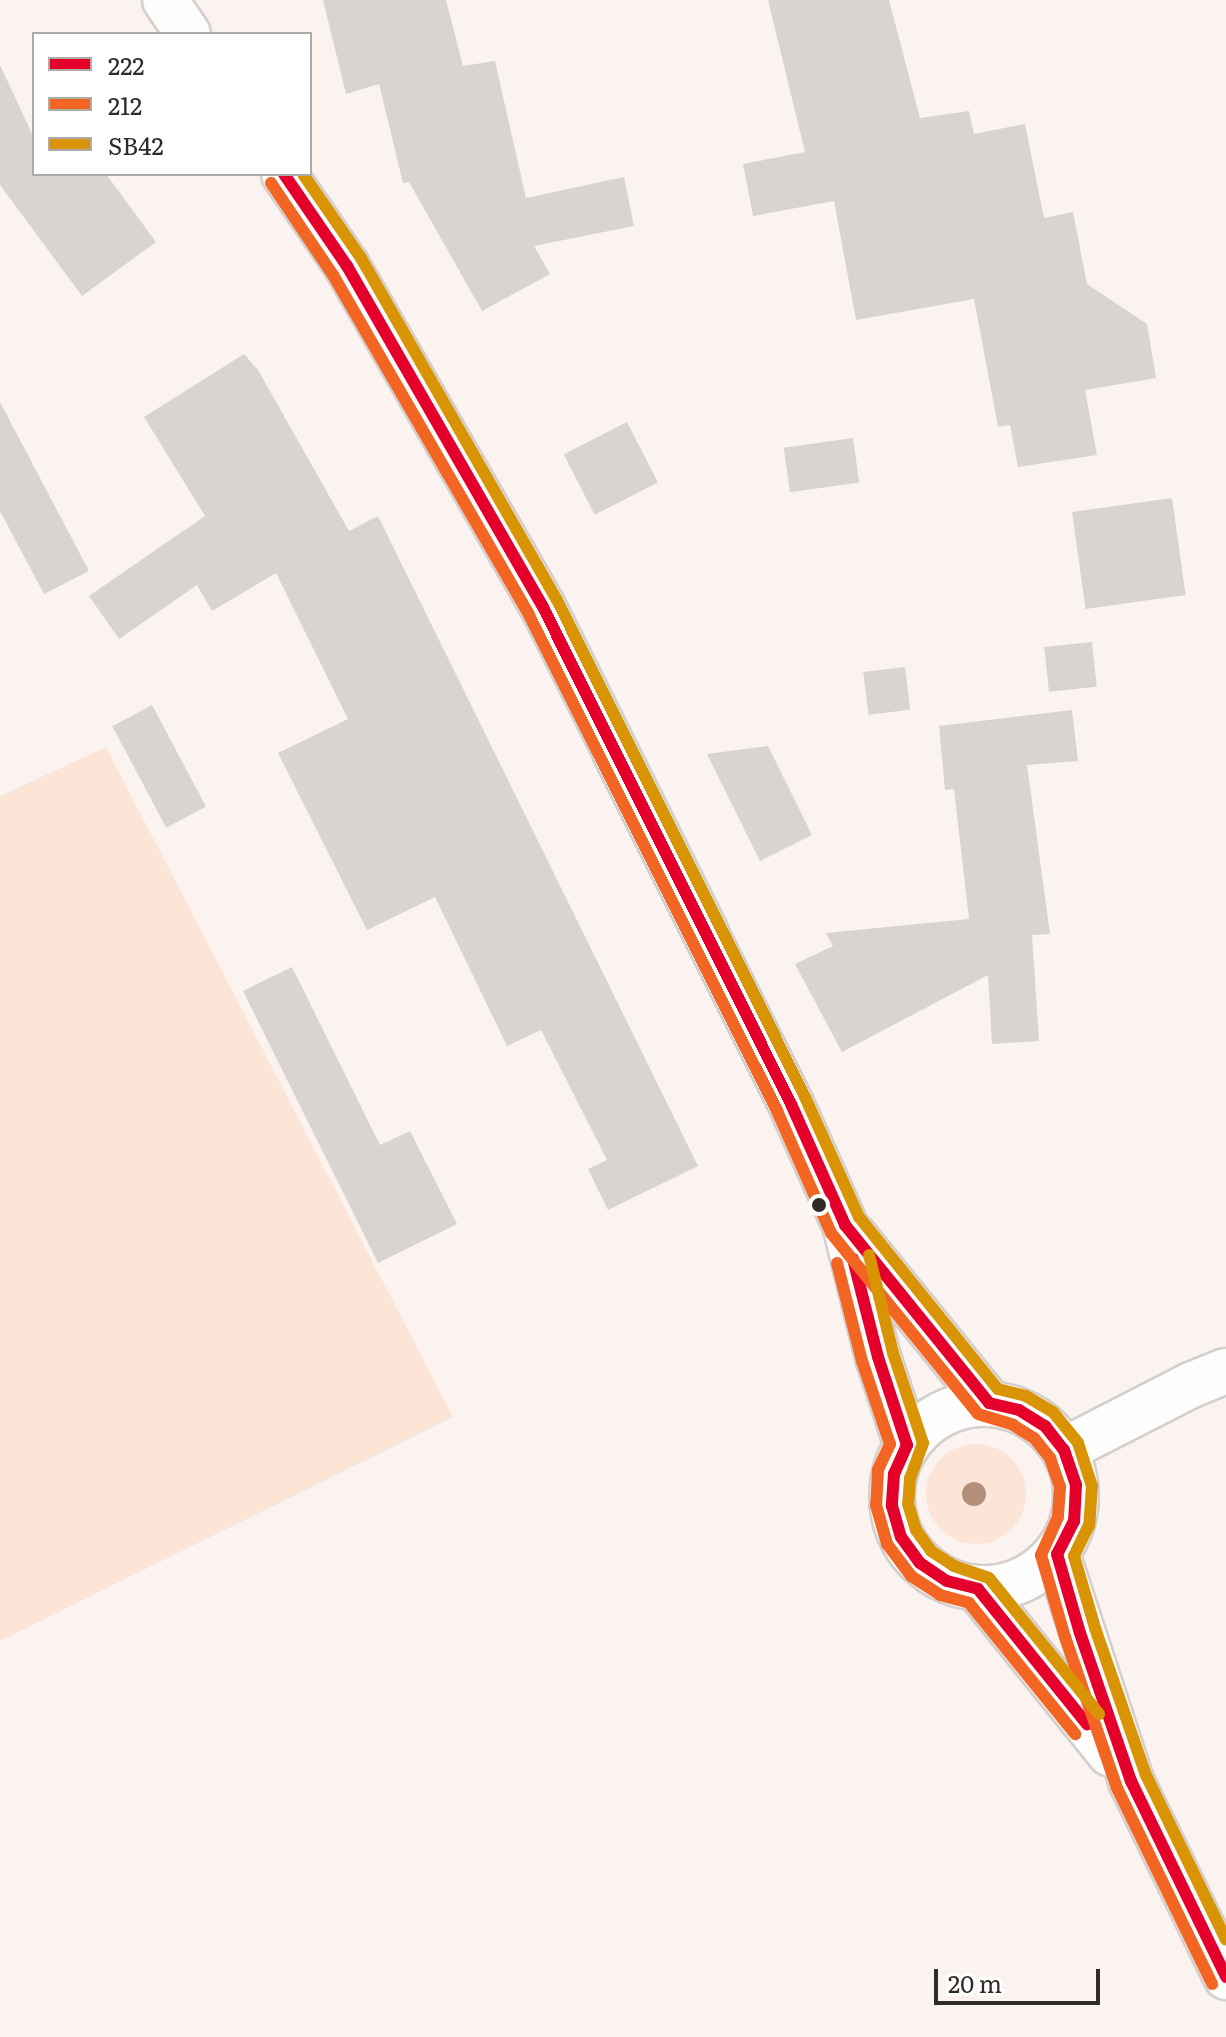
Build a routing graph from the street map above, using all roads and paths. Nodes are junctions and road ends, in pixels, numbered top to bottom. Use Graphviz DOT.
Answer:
graph roads {
  1 [pos="165,0"];
  2 [pos="187,32"];
  3 [pos="285,176"];
  4 [pos="845,1225"];
  5 [pos="1226,1371"];
  6 [pos="989,1403"];
  7 [pos="907,1445"];
  8 [pos="1064,1450"];
  9 [pos="1057,1554"];
  10 [pos="978,1589"];
  11 [pos="1131,1781"];
  12 [pos="1226,1977"];
  1 -- 2 [label="main road"];
  3 -- 4 [label="main road"];
  4 -- 6 [label="main road"];
  4 -- 7 [label="main road"];
  5 -- 8 [label="main road"];
  6 -- 7 [label="main road"];
  6 -- 8 [label="main road"];
  7 -- 10 [label="main road"];
  8 -- 9 [label="main road"];
  9 -- 10 [label="main road"];
  9 -- 11 [label="main road"];
  10 -- 11 [label="main road"];
  11 -- 12 [label="main road"];
}
